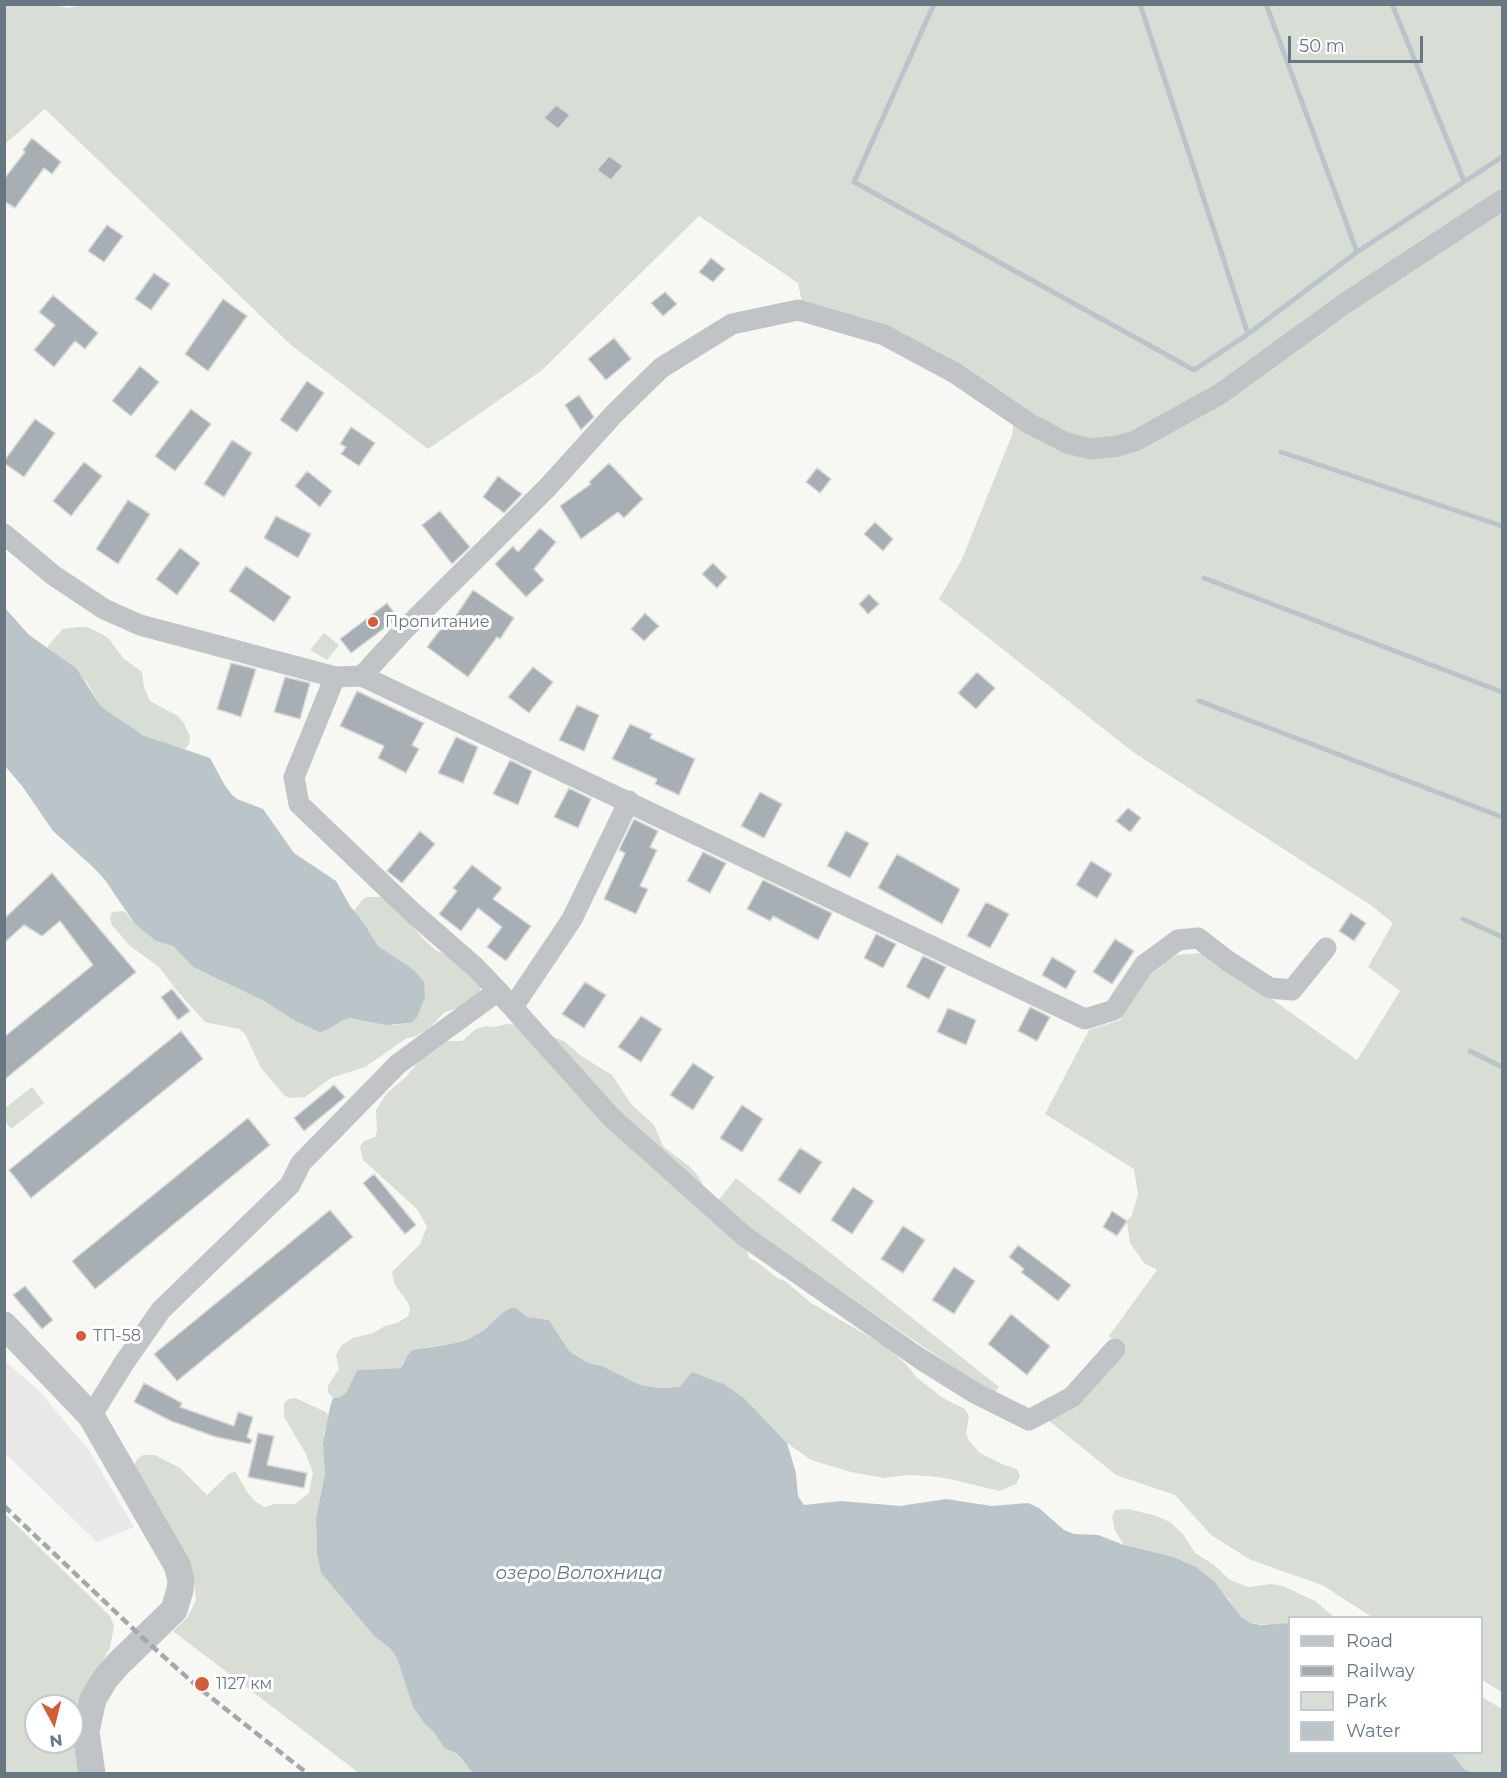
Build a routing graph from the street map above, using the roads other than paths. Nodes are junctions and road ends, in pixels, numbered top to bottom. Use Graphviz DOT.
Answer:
graph roads {
  1 [pos="1503,200"];
  2 [pos="4,534"];
  3 [pos="362,676"];
  4 [pos="335,677"];
  5 [pos="629,801"];
  6 [pos="1326,948"];
  7 [pos="498,991"];
  8 [pos="513,1007"];
  9 [pos="4,1325"];
  10 [pos="1115,1349"];
  11 [pos="91,1416"];
  12 [pos="92,1773"];
  1 -- 3 [label="street"];
  2 -- 4 [label="street"];
  3 -- 4 [label="street"];
  3 -- 5 [label="street"];
  4 -- 7 [label="street"];
  5 -- 6 [label="street"];
  5 -- 8 [label="street"];
  7 -- 8 [label="street"];
  7 -- 11 [label="street"];
  8 -- 10 [label="street"];
  9 -- 11 [label="street"];
  11 -- 12 [label="street"];
}
